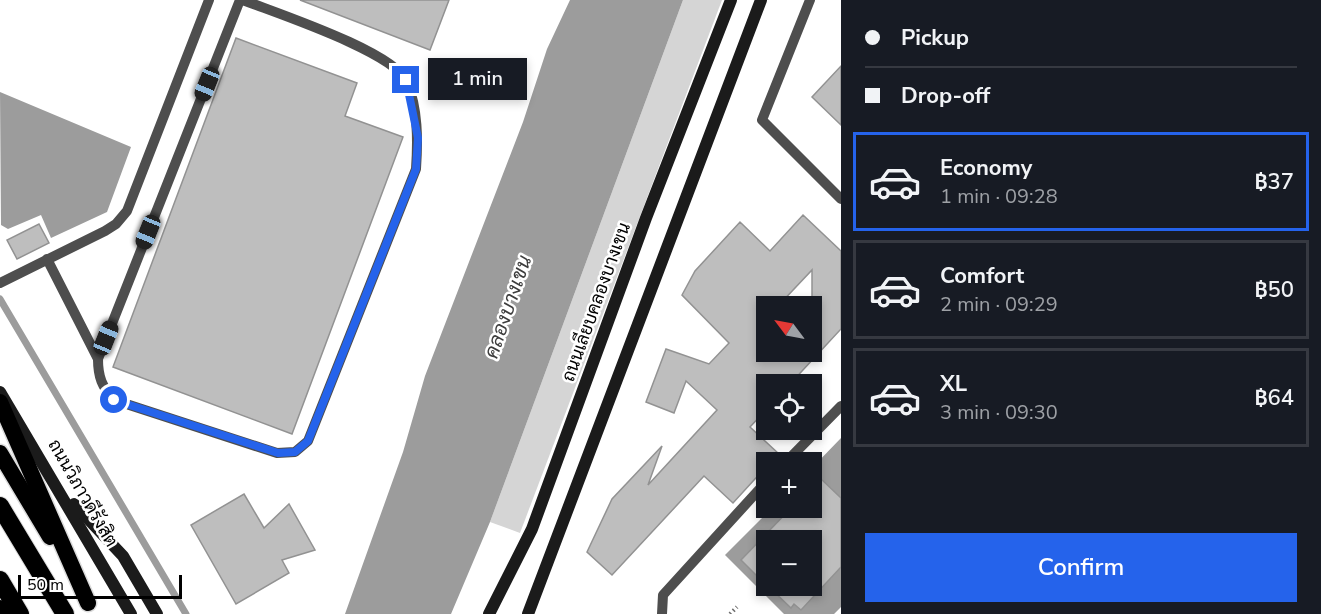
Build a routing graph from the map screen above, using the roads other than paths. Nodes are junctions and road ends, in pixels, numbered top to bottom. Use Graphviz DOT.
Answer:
graph roads {
  1 [pos="209,0"];
  2 [pos="242,0"];
  3 [pos="731,0"];
  4 [pos="761,0"];
  5 [pos="810,0"];
  6 [pos="841,199"];
  7 [pos="47,259"];
  8 [pos="3,281"];
  9 [pos="98,359"];
  10 [pos="0,392"];
  11 [pos="0,402"];
  12 [pos="841,406"];
  13 [pos="796,452"];
  14 [pos="0,453"];
  15 [pos="58,488"];
  16 [pos="756,493"];
  17 [pos="0,506"];
  18 [pos="0,580"];
  19 [pos="92,608"];
  20 [pos="0,609"];
  21 [pos="661,609"];
  22 [pos="3,614"];
  23 [pos="20,614"];
  24 [pos="65,614"];
  25 [pos="131,614"];
  26 [pos="158,614"];
  27 [pos="489,614"];
  28 [pos="528,614"];
  29 [pos="650,614"];
  1 -- 7 [label="lane"];
  2 -- 9 [label="lane"];
  2 -- 9 [label="lane"];
  3 -- 27 [label="main road, ถนนเลียบคลองบางเขน"];
  4 -- 28 [label="main road"];
  5 -- 6 [label="lane"];
  7 -- 8 [label="lane"];
  7 -- 9 [label="lane"];
  10 -- 15 [label="main road, ถนนวิภาวดีรังสิต"];
  11 -- 19 [label="highway"];
  12 -- 13 [label="lane"];
  14 -- 19 [label="highway"];
  15 -- 25 [label="main road, ถนนวิภาวดีรังสิต"];
  15 -- 26 [label="main road"];
  16 -- 21 [label="lane"];
  17 -- 24 [label="highway"];
  18 -- 23 [label="highway"];
  20 -- 22 [label="highway"];
  21 -- 29 [label="lane"];
}
